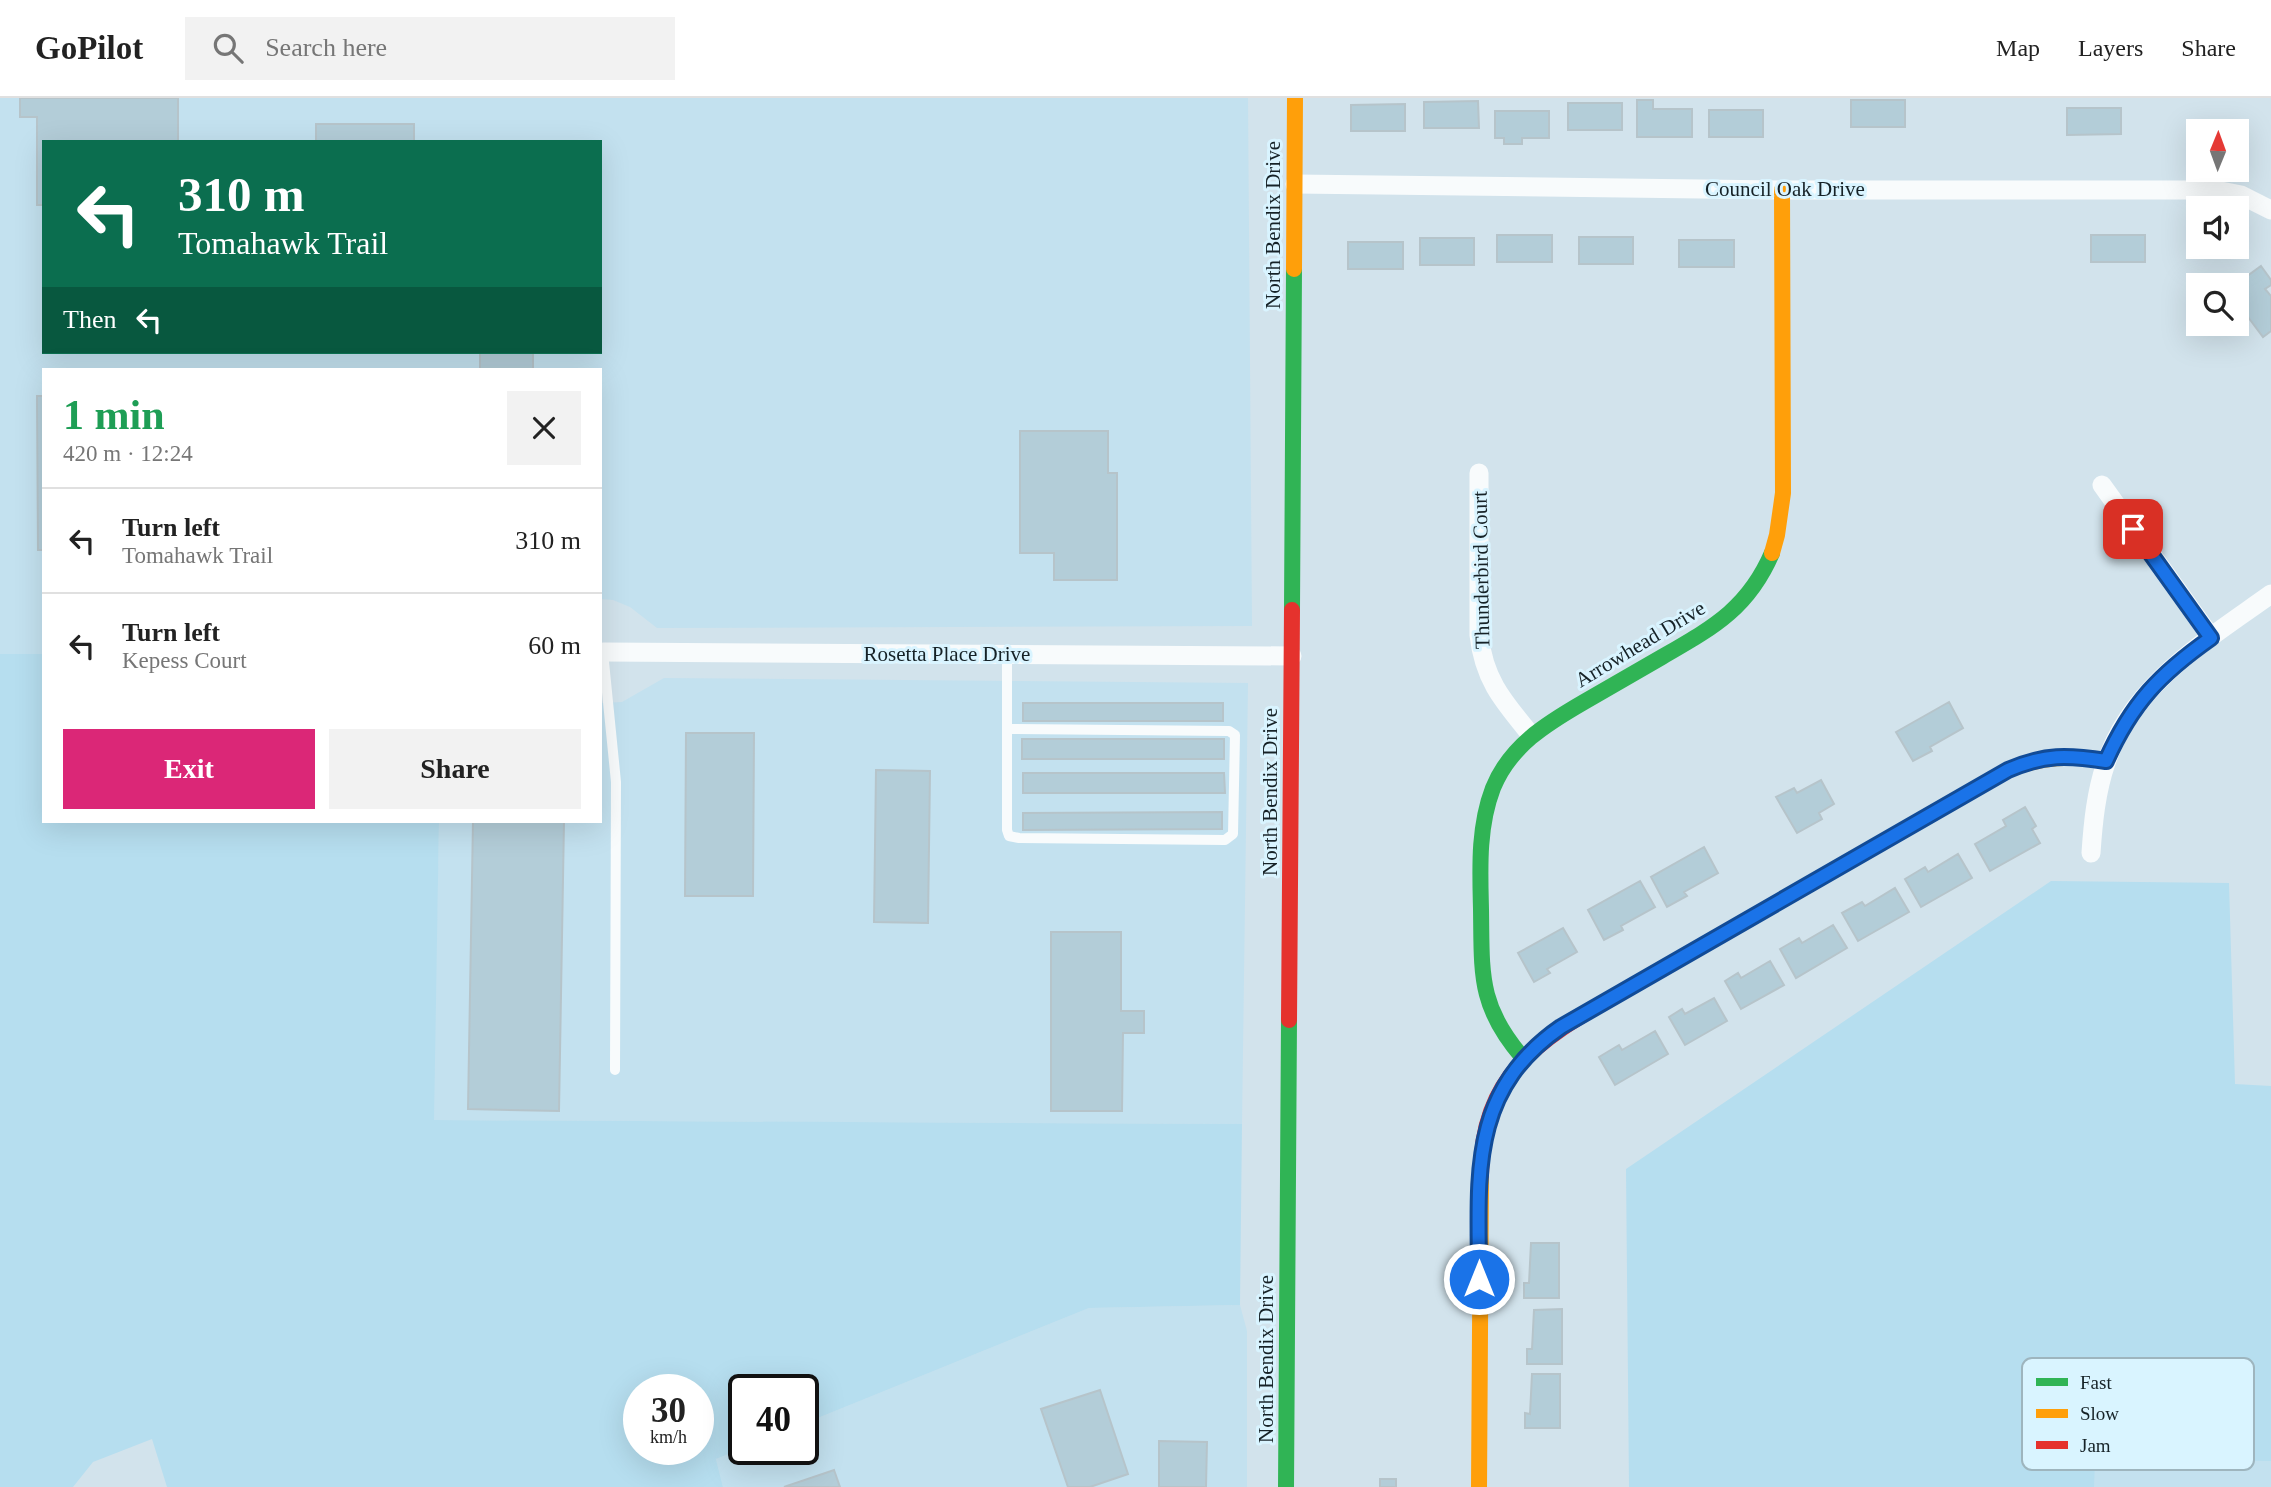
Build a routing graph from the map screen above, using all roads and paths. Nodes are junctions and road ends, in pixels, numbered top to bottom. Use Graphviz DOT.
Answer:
graph roads {
  1 [pos="1295,98"];
  2 [pos="1295,184"];
  3 [pos="1782,190"];
  4 [pos="2271,210"];
  5 [pos="1479,473"];
  6 [pos="2102,485"];
  7 [pos="2271,594"];
  8 [pos="2211,638"];
  9 [pos="603,652"];
  10 [pos="1007,655"];
  11 [pos="1292,656"];
  12 [pos="1007,729"];
  13 [pos="1531,735"];
  14 [pos="2106,761"];
  15 [pos="2091,853"];
  16 [pos="1523,1058"];
  17 [pos="615,1070"];
  18 [pos="1286,1487"];
  19 [pos="1479,1487"];
  1 -- 2 [label="street, North Bendix Drive"];
  2 -- 3 [label="street, Council Oak Drive"];
  2 -- 11 [label="street, North Bendix Drive"];
  3 -- 4 [label="street, Council Oak Drive"];
  3 -- 13 [label="street, Arrowhead Drive"];
  5 -- 13 [label="street, Thunderbird Court"];
  6 -- 8 [label="street"];
  7 -- 8 [label="street"];
  8 -- 14 [label="street"];
  9 -- 10 [label="street, Rosetta Place Drive"];
  9 -- 17 [label="lane"];
  10 -- 11 [label="street, Rosetta Place Drive"];
  10 -- 12 [label="lane"];
  11 -- 18 [label="street, North Bendix Drive"];
  12 -- 12 [label="lane"];
  13 -- 16 [label="street, Arrowhead Drive"];
  14 -- 15 [label="street"];
  14 -- 16 [label="street"];
  16 -- 19 [label="street"];
}
